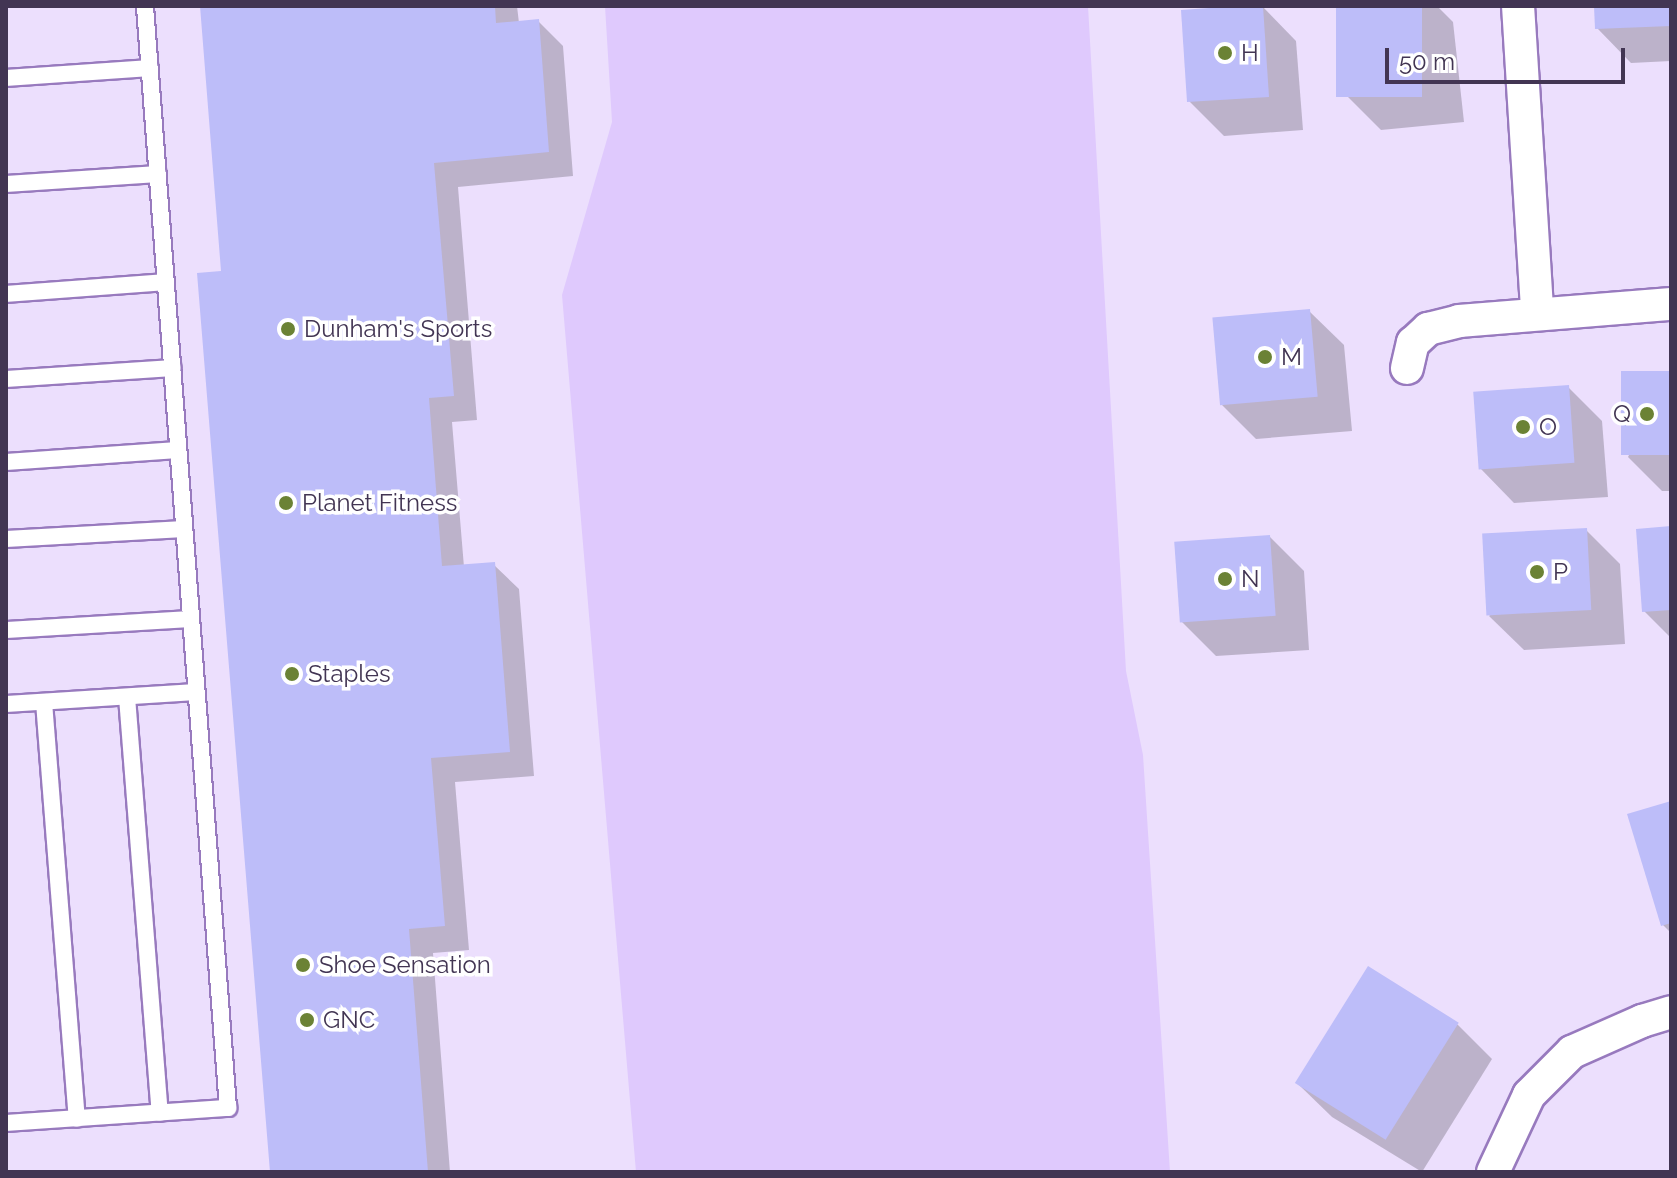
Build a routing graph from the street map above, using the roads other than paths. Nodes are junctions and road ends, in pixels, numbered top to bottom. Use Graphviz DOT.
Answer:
graph roads {
  1 [pos="145,6"];
  2 [pos="1518,6"];
  3 [pos="150,68"];
  4 [pos="6,78"];
  5 [pos="158,174"];
  6 [pos="6,184"];
  7 [pos="166,282"];
  8 [pos="6,294"];
  9 [pos="1671,304"];
  10 [pos="1537,312"];
  11 [pos="173,368"];
  12 [pos="1407,368"];
  13 [pos="6,379"];
  14 [pos="178,450"];
  15 [pos="6,462"];
  16 [pos="184,529"];
  17 [pos="6,539"];
  18 [pos="191,619"];
  19 [pos="6,630"];
  20 [pos="196,692"];
  21 [pos="127,697"];
  22 [pos="44,702"];
  23 [pos="6,704"];
  24 [pos="1671,1012"];
  25 [pos="160,1113"];
  26 [pos="77,1119"];
  27 [pos="6,1123"];
  28 [pos="1493,1172"];
  1 -- 3 [label="lane"];
  2 -- 10 [label="street"];
  3 -- 4 [label="lane"];
  3 -- 5 [label="lane"];
  5 -- 6 [label="lane"];
  5 -- 7 [label="lane"];
  7 -- 8 [label="lane"];
  7 -- 11 [label="lane"];
  9 -- 10 [label="street"];
  10 -- 12 [label="street"];
  11 -- 13 [label="lane"];
  11 -- 14 [label="lane"];
  14 -- 15 [label="lane"];
  14 -- 16 [label="lane"];
  16 -- 17 [label="lane"];
  16 -- 18 [label="lane"];
  18 -- 19 [label="lane"];
  18 -- 20 [label="lane"];
  20 -- 21 [label="lane"];
  20 -- 25 [label="lane"];
  21 -- 22 [label="lane"];
  21 -- 25 [label="lane"];
  22 -- 23 [label="lane"];
  22 -- 26 [label="lane"];
  24 -- 28 [label="street"];
  25 -- 26 [label="lane"];
  26 -- 27 [label="lane"];
}
